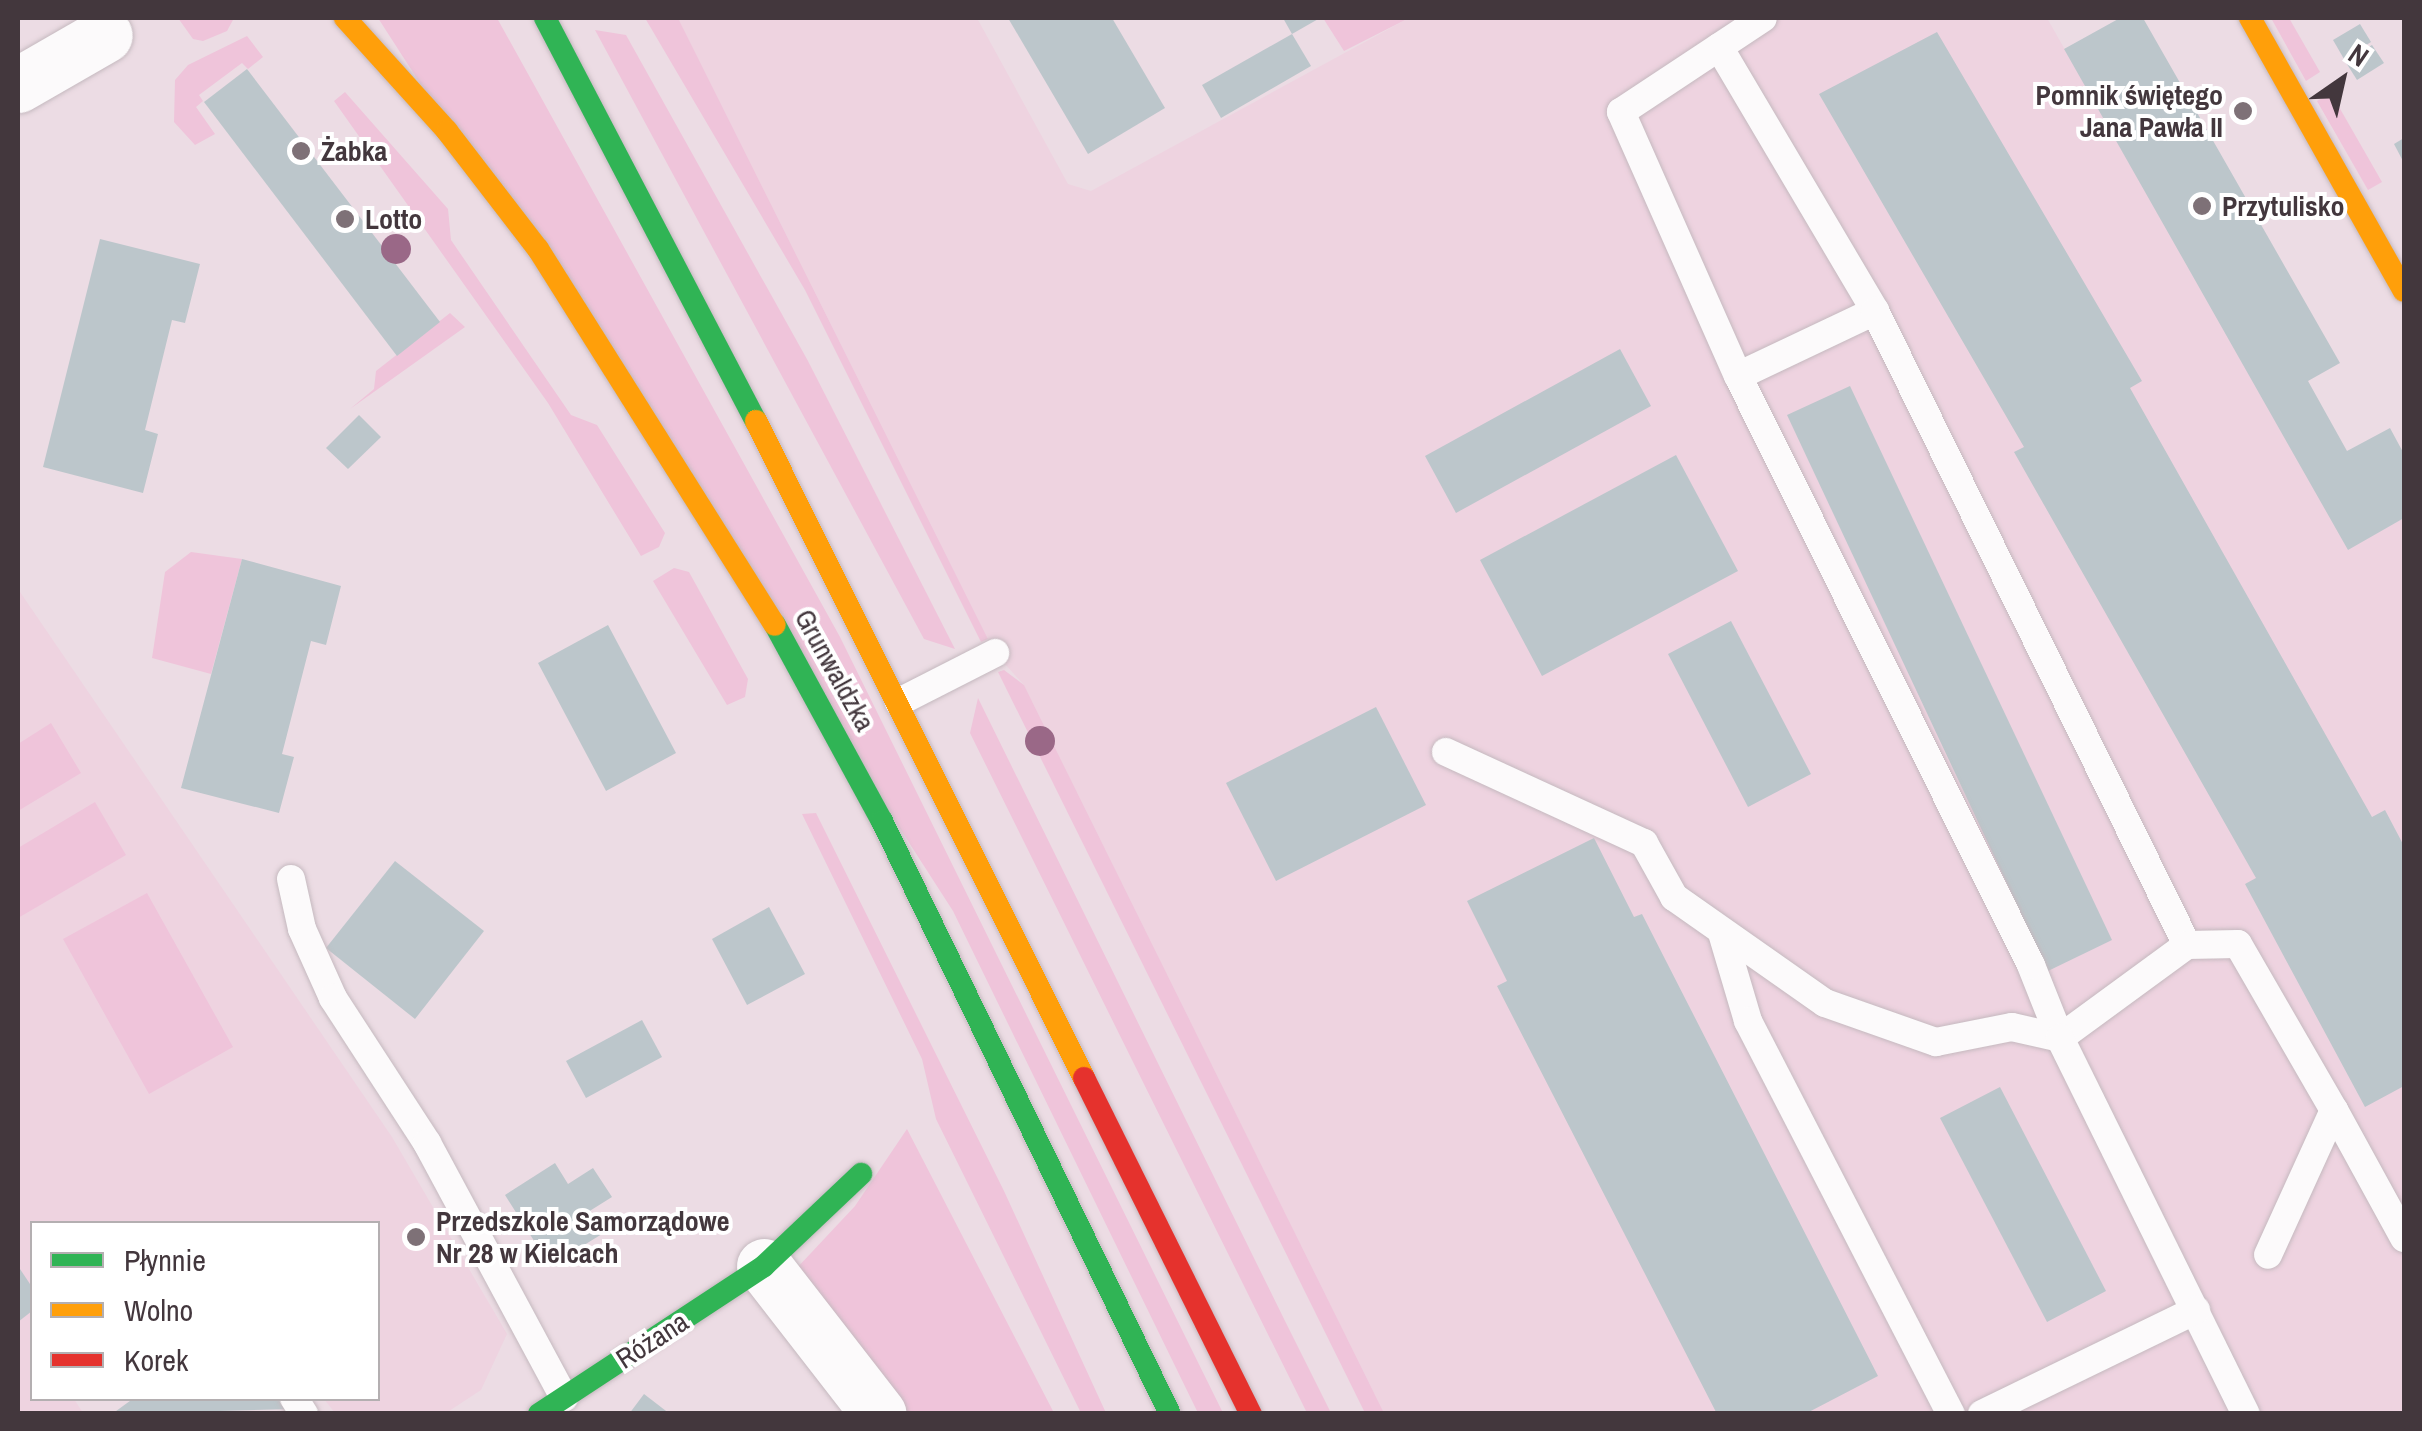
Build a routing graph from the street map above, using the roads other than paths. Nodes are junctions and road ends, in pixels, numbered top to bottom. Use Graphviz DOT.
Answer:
graph roads {
  1 [pos="344,18"];
  2 [pos="545,18"];
  3 [pos="1764,18"];
  4 [pos="2250,18"];
  5 [pos="105,35"];
  6 [pos="1719,47"];
  7 [pos="18,84"];
  8 [pos="2404,291"];
  9 [pos="1874,312"];
  10 [pos="1738,376"];
  11 [pos="995,653"];
  12 [pos="899,702"];
  13 [pos="1446,752"];
  14 [pos="291,879"];
  15 [pos="1722,933"];
  16 [pos="2187,945"];
  17 [pos="2060,1038"];
  18 [pos="2334,1110"];
  19 [pos="861,1174"];
  20 [pos="2404,1238"];
  21 [pos="2268,1255"];
  22 [pos="764,1266"];
  23 [pos="2196,1310"];
  24 [pos="564,1398"];
  25 [pos="539,1414"];
  26 [pos="879,1414"];
  27 [pos="1170,1414"];
  28 [pos="1251,1414"];
  29 [pos="1951,1414"];
  30 [pos="1982,1414"];
  31 [pos="2246,1414"];
  1 -- 27 [label="main road, Grunwaldzka"];
  2 -- 12 [label="main road, Grunwaldzka"];
  3 -- 6 [label="lane"];
  4 -- 8 [label="main road"];
  5 -- 7 [label="street"];
  6 -- 9 [label="lane"];
  6 -- 10 [label="lane"];
  9 -- 10 [label="lane"];
  9 -- 16 [label="lane"];
  10 -- 17 [label="lane"];
  11 -- 12 [label="lane"];
  12 -- 28 [label="main road, Grunwaldzka"];
  13 -- 15 [label="lane"];
  14 -- 24 [label="lane"];
  15 -- 17 [label="lane"];
  15 -- 29 [label="lane"];
  16 -- 17 [label="lane"];
  16 -- 18 [label="lane"];
  17 -- 23 [label="lane"];
  18 -- 20 [label="lane"];
  18 -- 21 [label="lane"];
  19 -- 22 [label="main road, Różana"];
  22 -- 24 [label="main road, Różana"];
  22 -- 26 [label="street"];
  23 -- 30 [label="lane"];
  23 -- 31 [label="lane"];
  24 -- 25 [label="main road, Różana"];
}
